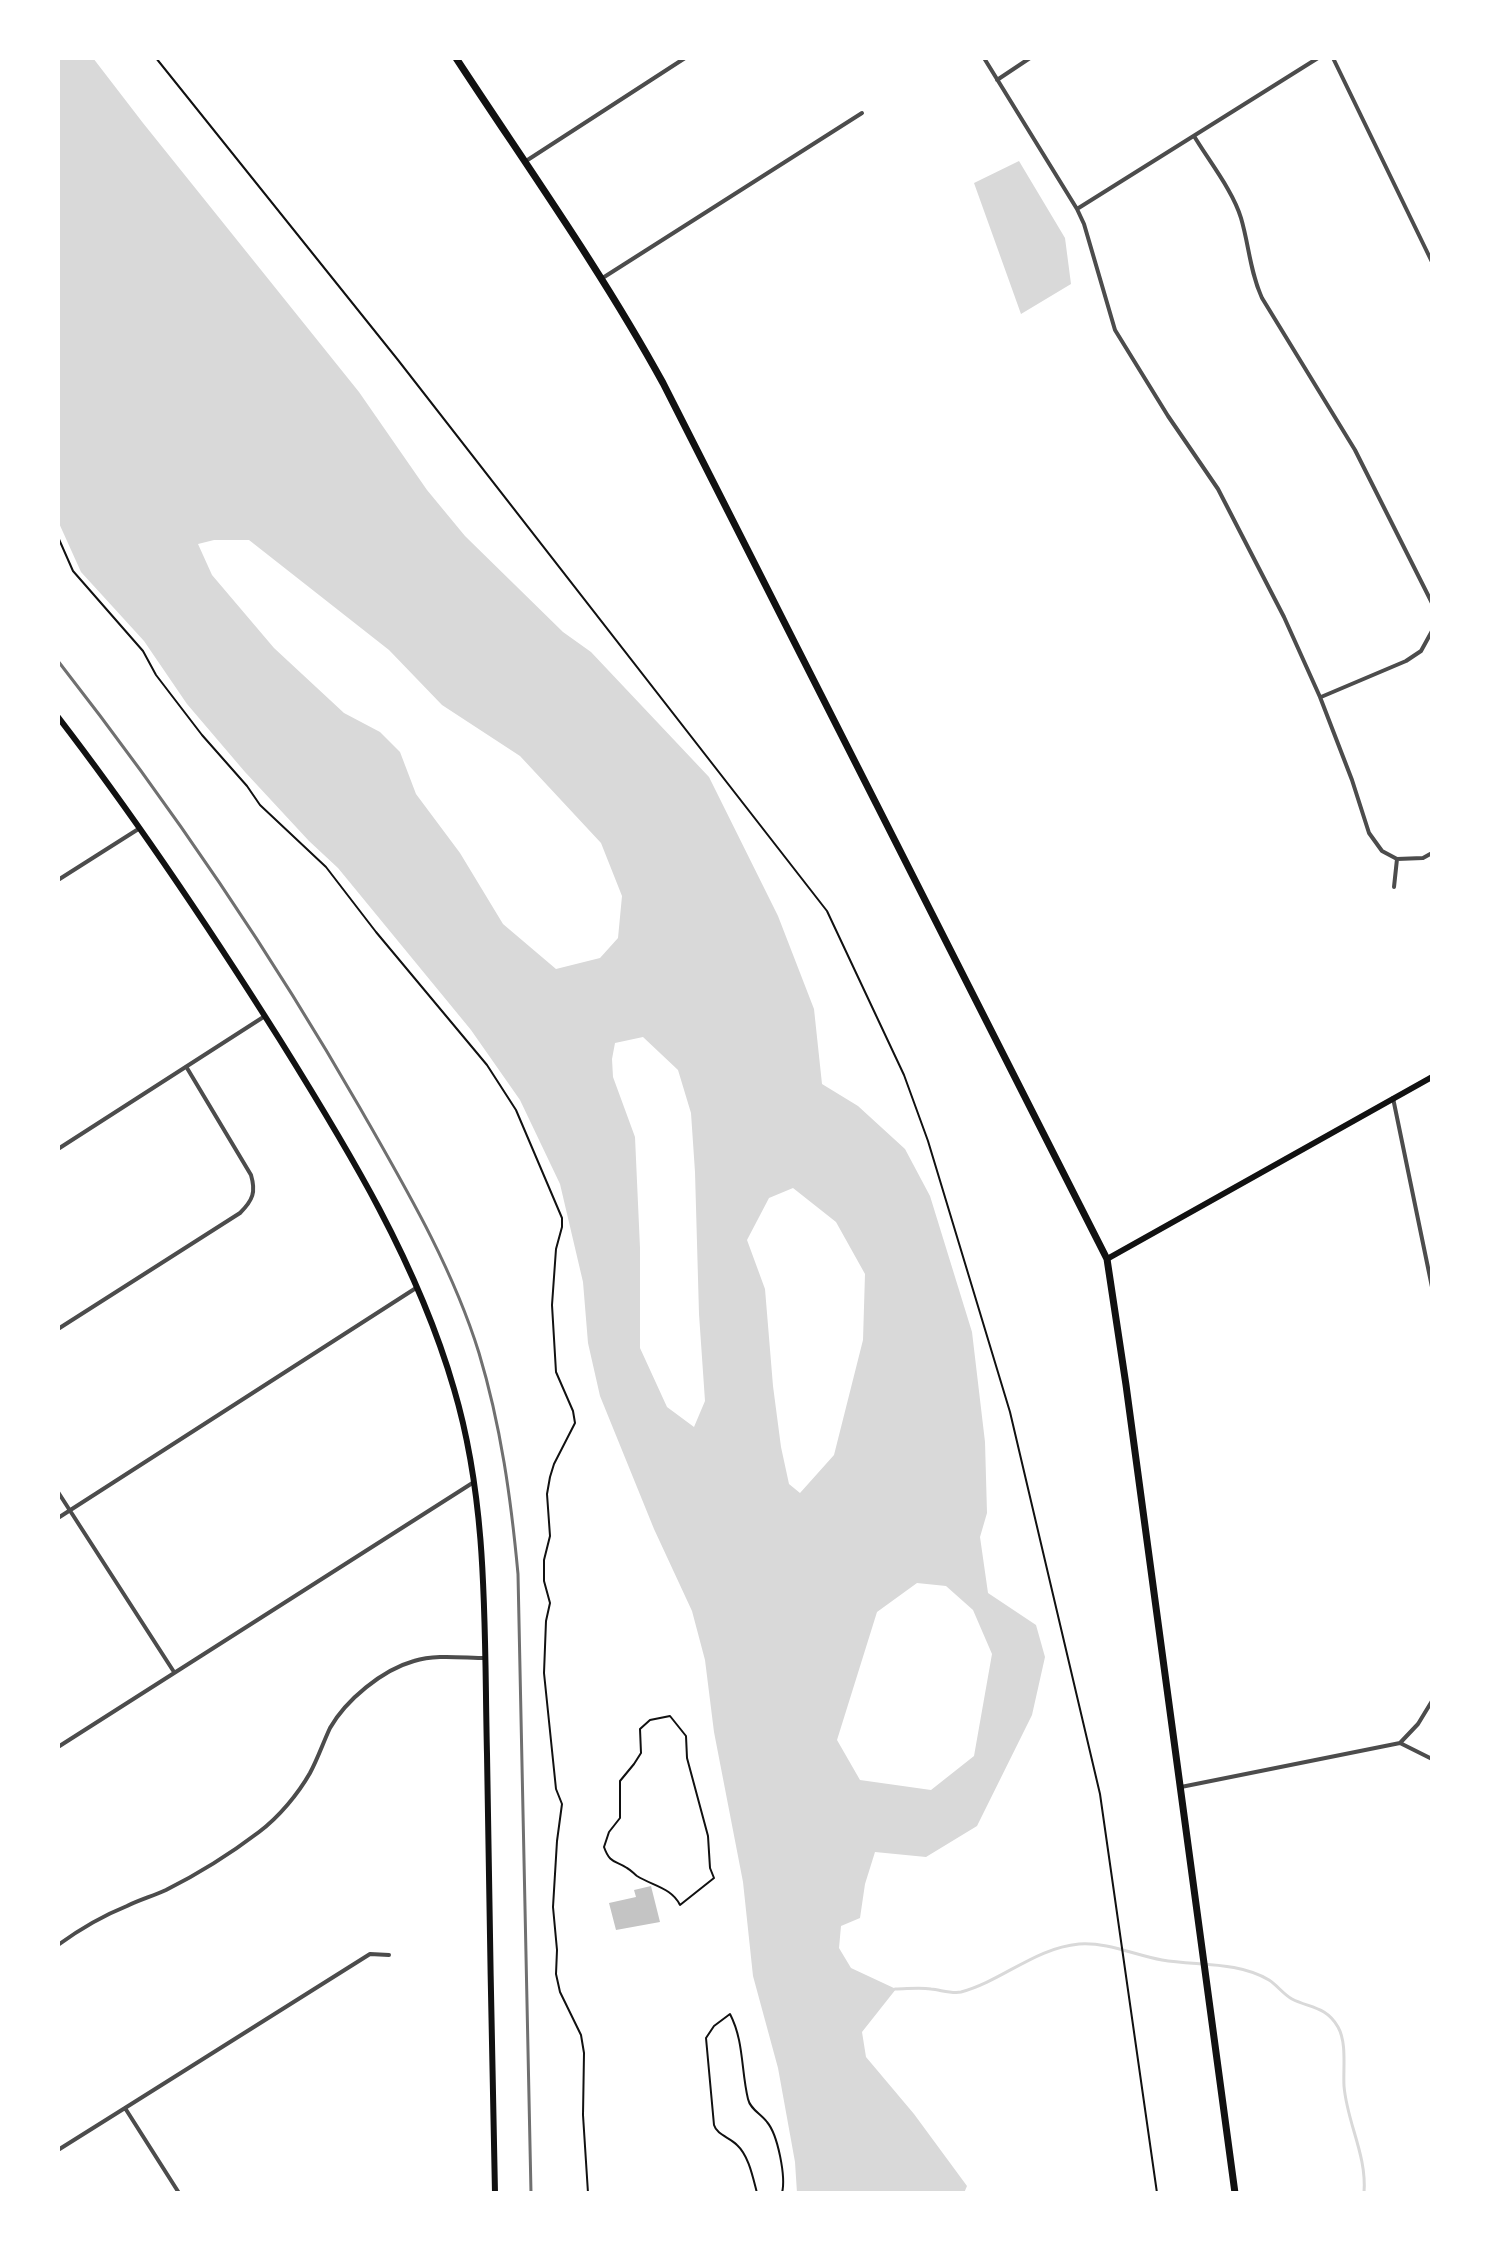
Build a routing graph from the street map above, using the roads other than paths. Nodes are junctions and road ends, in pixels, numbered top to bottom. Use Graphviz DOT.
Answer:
graph roads {
  1 [pos="456,58"];
  2 [pos="685,58"];
  3 [pos="984,58"];
  4 [pos="1030,58"];
  5 [pos="1318,58"];
  6 [pos="1333,58"];
  7 [pos="997,80"];
  8 [pos="862,113"];
  9 [pos="1194,136"];
  10 [pos="525,163"];
  11 [pos="1077,209"];
  12 [pos="1432,262"];
  13 [pos="601,279"];
  14 [pos="1432,603"];
  15 [pos="1432,631"];
  16 [pos="1320,697"];
  17 [pos="58,717"];
  18 [pos="140,828"];
  19 [pos="1432,853"];
  20 [pos="1397,859"];
  21 [pos="58,880"];
  22 [pos="1394,887"];
  23 [pos="265,1016"];
  24 [pos="187,1068"];
  25 [pos="1432,1077"];
  26 [pos="1393,1098"];
  27 [pos="58,1149"];
  28 [pos="1107,1259"];
  29 [pos="1432,1287"];
  30 [pos="417,1288"];
  31 [pos="58,1329"];
  32 [pos="474,1482"];
  33 [pos="58,1492"];
  34 [pos="70,1510"];
  35 [pos="58,1518"];
  36 [pos="486,1658"];
  37 [pos="174,1672"];
  38 [pos="1432,1701"];
  39 [pos="1400,1743"];
  40 [pos="58,1747"];
  41 [pos="1432,1759"];
  42 [pos="1181,1787"];
  43 [pos="58,1945"];
  44 [pos="389,1955"];
  45 [pos="125,2108"];
  46 [pos="58,2150"];
  47 [pos="179,2193"];
  48 [pos="495,2193"];
  49 [pos="1235,2193"];
  1 -- 10 [label="main road"];
  2 -- 10 [label="street"];
  3 -- 7 [label="street"];
  4 -- 7 [label="street"];
  5 -- 9 [label="street"];
  6 -- 12 [label="street"];
  7 -- 11 [label="street"];
  8 -- 13 [label="street"];
  9 -- 11 [label="street"];
  9 -- 14 [label="street"];
  10 -- 13 [label="main road"];
  11 -- 16 [label="street"];
  13 -- 28 [label="main road"];
  15 -- 16 [label="street"];
  16 -- 20 [label="street"];
  17 -- 18 [label="main road"];
  18 -- 21 [label="street"];
  18 -- 23 [label="main road"];
  19 -- 20 [label="street"];
  20 -- 22 [label="street"];
  23 -- 24 [label="street"];
  23 -- 30 [label="main road"];
  24 -- 27 [label="street"];
  24 -- 31 [label="street"];
  25 -- 26 [label="main road"];
  26 -- 28 [label="main road"];
  26 -- 29 [label="street"];
  28 -- 42 [label="main road"];
  30 -- 32 [label="main road"];
  30 -- 34 [label="street"];
  32 -- 36 [label="main road"];
  32 -- 37 [label="street"];
  33 -- 34 [label="street"];
  34 -- 35 [label="street"];
  34 -- 37 [label="street"];
  36 -- 43 [label="street"];
  36 -- 48 [label="main road"];
  37 -- 40 [label="street"];
  38 -- 39 [label="street"];
  39 -- 41 [label="street"];
  39 -- 42 [label="street"];
  42 -- 49 [label="main road"];
  44 -- 45 [label="street"];
  45 -- 46 [label="street"];
  45 -- 47 [label="street"];
}
